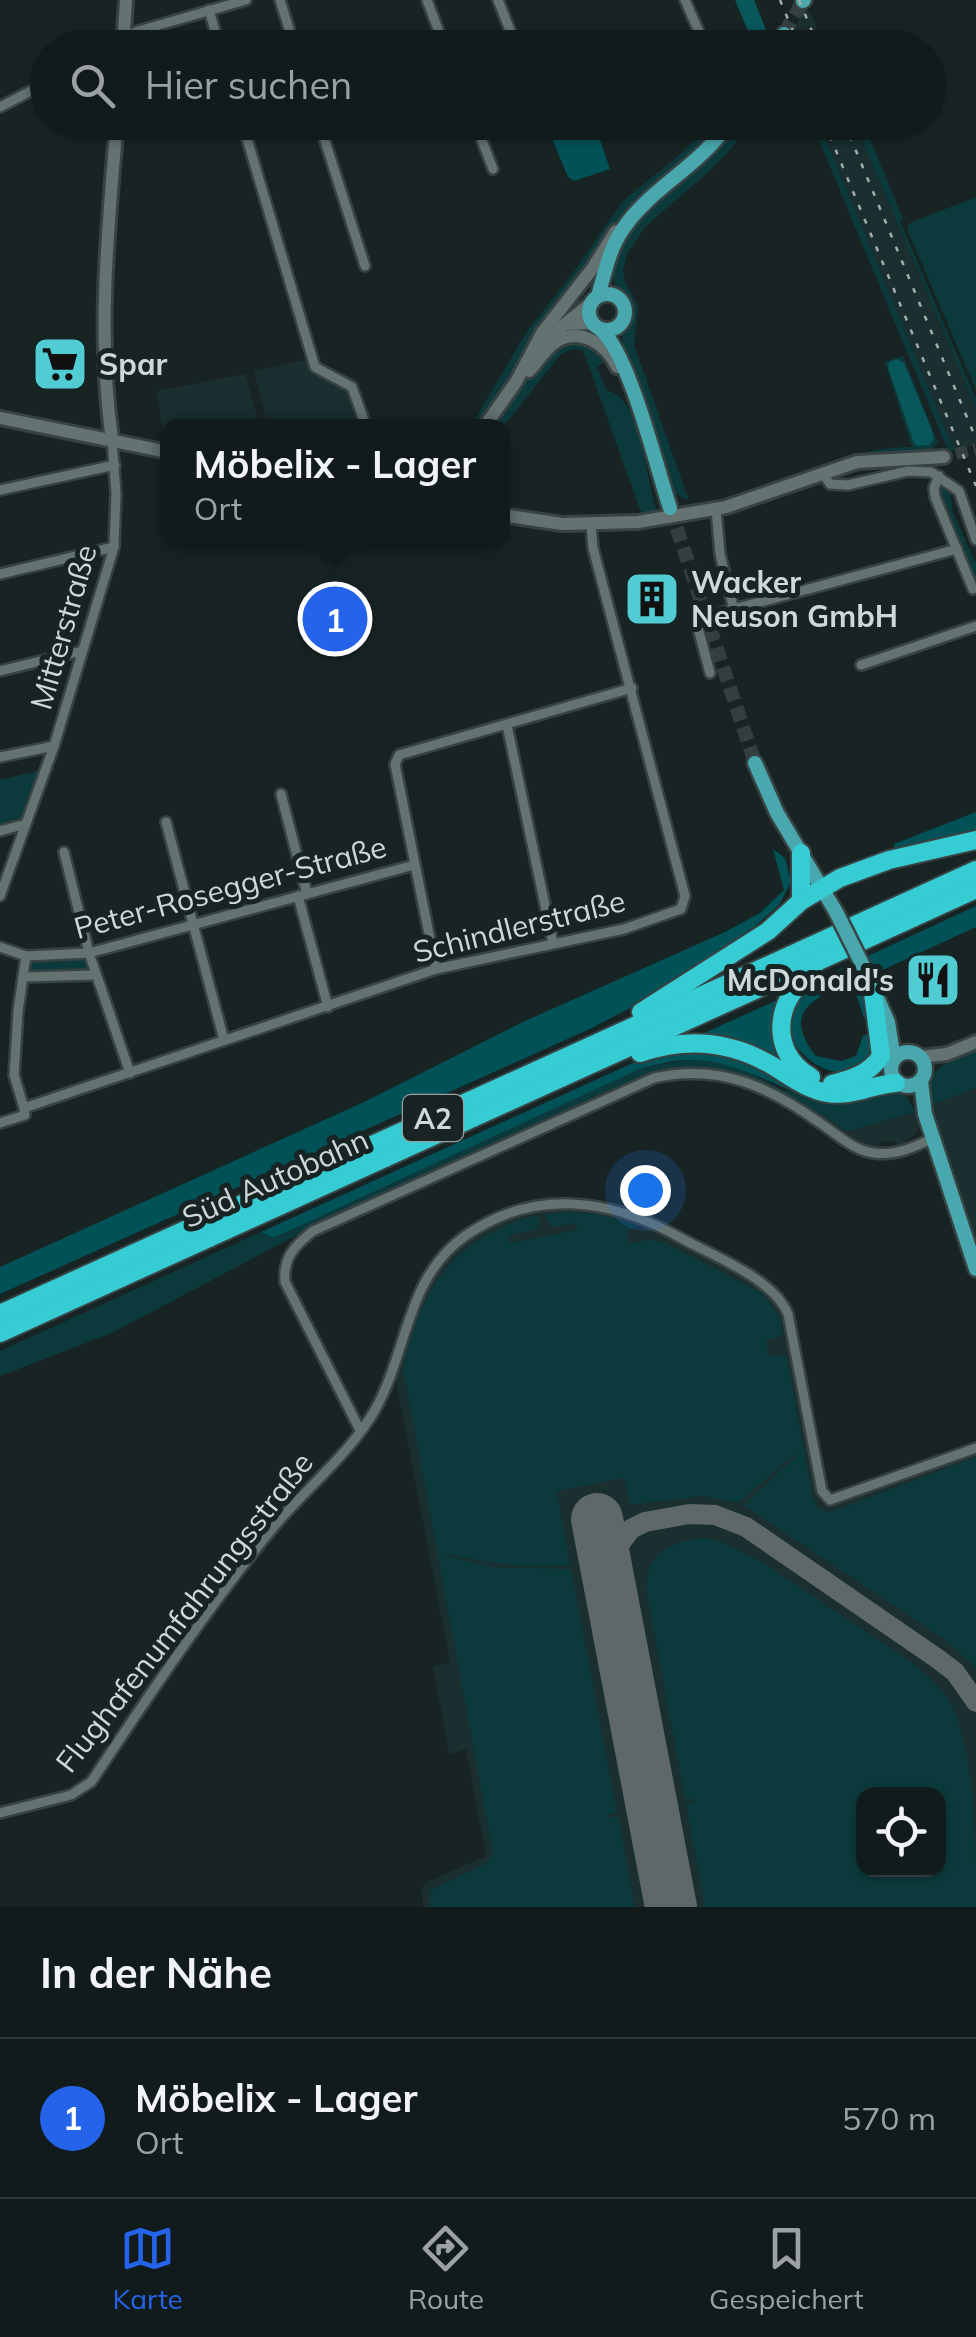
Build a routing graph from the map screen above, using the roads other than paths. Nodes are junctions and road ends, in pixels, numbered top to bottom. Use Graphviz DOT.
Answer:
graph roads {
  1 [pos="126,0"];
  2 [pos="246,0"];
  3 [pos="280,0"];
  4 [pos="427,0"];
  5 [pos="498,0"];
  6 [pos="685,0"];
  7 [pos="209,10"];
  8 [pos="125,30"];
  9 [pos="156,30"];
  10 [pos="215,30"];
  11 [pos="289,30"];
  12 [pos="438,30"];
  13 [pos="510,30"];
  14 [pos="698,30"];
  15 [pos="30,92"];
  16 [pos="0,108"];
  17 [pos="116,140"];
  18 [pos="247,140"];
  19 [pos="325,140"];
  20 [pos="481,140"];
  21 [pos="715,140"];
  22 [pos="493,169"];
  23 [pos="674,180"];
  24 [pos="609,259"];
  25 [pos="365,266"];
  26 [pos="615,296"];
  27 [pos="594,300"];
  28 [pos="564,325"];
  29 [pos="596,326"];
  30 [pos="619,326"];
  31 [pos="532,353"];
  32 [pos="626,373"];
  33 [pos="516,382"];
  34 [pos="630,390"];
  35 [pos="0,418"];
  36 [pos="363,419"];
  37 [pos="490,419"];
  38 [pos="112,440"];
  39 [pos="160,450"];
  40 [pos="950,456"];
  41 [pos="114,464"];
  42 [pos="823,474"];
  43 [pos="939,476"];
  44 [pos="0,490"];
  45 [pos="670,508"];
  46 [pos="716,509"];
  47 [pos="510,516"];
  48 [pos="590,524"];
  49 [pos="976,540"];
  50 [pos="114,547"];
  51 [pos="957,549"];
  52 [pos="0,574"];
  53 [pos="973,589"];
  54 [pos="734,610"];
  55 [pos="976,626"];
  56 [pos="82,651"];
  57 [pos="861,665"];
  58 [pos="0,671"];
  59 [pos="710,673"];
  60 [pos="632,688"];
  61 [pos="507,724"];
  62 [pos="54,746"];
  63 [pos="0,756"];
  64 [pos="755,763"];
  65 [pos="281,794"];
  66 [pos="166,822"];
  67 [pos="26,824"];
  68 [pos="0,831"];
  69 [pos="976,840"];
  70 [pos="16,850"];
  71 [pos="64,852"];
  72 [pos="0,855"];
  73 [pos="806,861"];
  74 [pos="414,865"];
  75 [pos="976,870"];
  76 [pos="832,884"];
  77 [pos="976,889"];
  78 [pos="303,895"];
  79 [pos="0,896"];
  80 [pos="802,902"];
  81 [pos="193,925"];
  82 [pos="849,938"];
  83 [pos="552,944"];
  84 [pos="0,947"];
  85 [pos="89,952"];
  86 [pos="26,956"];
  87 [pos="828,958"];
  88 [pos="436,969"];
  89 [pos="96,975"];
  90 [pos="23,977"];
  91 [pos="872,985"];
  92 [pos="328,1007"];
  93 [pos="888,1022"];
  94 [pos="224,1040"];
  95 [pos="976,1042"];
  96 [pos="582,1050"];
  97 [pos="615,1054"];
  98 [pos="920,1065"];
  99 [pos="130,1073"];
  100 [pos="896,1074"];
  101 [pos="832,1084"];
  102 [pos="24,1108"];
  103 [pos="924,1114"];
  104 [pos="0,1123"];
  105 [pos="933,1138"];
  106 [pos="976,1269"];
  107 [pos="0,1314"];
  108 [pos="0,1333"];
  109 [pos="360,1430"];
  110 [pos="976,1448"];
  111 [pos="0,1813"];
  1 -- 8 [label="main road"];
  2 -- 7 [label="street"];
  3 -- 11 [label="street"];
  4 -- 12 [label="street"];
  5 -- 13 [label="street"];
  6 -- 14 [label="street"];
  7 -- 9 [label="street"];
  7 -- 10 [label="street"];
  15 -- 16 [label="street"];
  17 -- 38 [label="main road, Mitterstraße"];
  18 -- 36 [label="street"];
  19 -- 25 [label="street"];
  20 -- 22 [label="street"];
  21 -- 23 [label="main road"];
  23 -- 24 [label="main road"];
  23 -- 31 [label="main road"];
  24 -- 26 [label="main road"];
  24 -- 27 [label="main road"];
  26 -- 27 [label="main road"];
  26 -- 30 [label="main road"];
  27 -- 28 [label="main road"];
  27 -- 29 [label="main road"];
  28 -- 29 [label="main road"];
  28 -- 31 [label="main road"];
  29 -- 30 [label="main road"];
  29 -- 32 [label="main road"];
  30 -- 32 [label="main road"];
  31 -- 33 [label="main road"];
  32 -- 34 [label="main road"];
  33 -- 34 [label="main road"];
  33 -- 37 [label="main road"];
  34 -- 45 [label="main road"];
  35 -- 38 [label="main road"];
  38 -- 39 [label="main road"];
  38 -- 41 [label="street, Mitterstraße"];
  40 -- 42 [label="main road"];
  41 -- 44 [label="street"];
  41 -- 50 [label="street, Mitterstraße"];
  42 -- 43 [label="street"];
  42 -- 46 [label="main road"];
  43 -- 49 [label="street"];
  43 -- 51 [label="street"];
  46 -- 48 [label="main road"];
  46 -- 54 [label="street"];
  47 -- 48 [label="main road"];
  48 -- 60 [label="street, Schindlerstraße"];
  50 -- 52 [label="street"];
  50 -- 56 [label="street, Mitterstraße"];
  51 -- 53 [label="street"];
  51 -- 54 [label="street"];
  54 -- 59 [label="street"];
  55 -- 57 [label="street"];
  56 -- 58 [label="street"];
  56 -- 62 [label="street, Mitterstraße"];
  60 -- 61 [label="street"];
  60 -- 83 [label="street, Schindlerstraße"];
  61 -- 74 [label="street"];
  61 -- 83 [label="street"];
  62 -- 63 [label="street"];
  62 -- 67 [label="street, Mitterstraße"];
  64 -- 73 [label="main road"];
  65 -- 78 [label="street"];
  66 -- 81 [label="street"];
  67 -- 68 [label="street"];
  67 -- 70 [label="street, Mitterstraße"];
  69 -- 76 [label="highway"];
  70 -- 72 [label="street"];
  70 -- 79 [label="street, Mitterstraße"];
  71 -- 85 [label="street"];
  73 -- 76 [label="highway"];
  73 -- 80 [label="highway"];
  74 -- 78 [label="street, Peter-Rosegger-Straße"];
  74 -- 88 [label="street"];
  75 -- 82 [label="highway, Süd Autobahn / A2"];
  76 -- 80 [label="highway"];
  76 -- 91 [label="main road, bridge"];
  77 -- 82 [label="highway, Süd Autobahn / A2"];
  78 -- 81 [label="street, Peter-Rosegger-Straße"];
  78 -- 92 [label="street"];
  80 -- 96 [label="highway"];
  81 -- 85 [label="street, Peter-Rosegger-Straße"];
  81 -- 94 [label="street"];
  82 -- 87 [label="highway, Süd Autobahn / A2"];
  82 -- 96 [label="highway, Süd Autobahn / A2"];
  83 -- 88 [label="street, Schindlerstraße"];
  84 -- 86 [label="street, Peter-Rosegger-Straße"];
  85 -- 86 [label="street, Peter-Rosegger-Straße"];
  85 -- 89 [label="street"];
  86 -- 90 [label="street"];
  87 -- 97 [label="highway, Süd Autobahn / A2"];
  87 -- 101 [label="highway"];
  88 -- 92 [label="street, Schindlerstraße"];
  89 -- 90 [label="street"];
  89 -- 99 [label="street"];
  90 -- 102 [label="street"];
  91 -- 93 [label="main road"];
  91 -- 101 [label="highway"];
  92 -- 94 [label="street, Schindlerstraße"];
  93 -- 98 [label="main road"];
  93 -- 100 [label="main road"];
  94 -- 99 [label="street, Schindlerstraße"];
  95 -- 98 [label="main road"];
  96 -- 107 [label="highway, Süd Autobahn / A2"];
  97 -- 100 [label="highway"];
  97 -- 108 [label="highway, Süd Autobahn / A2"];
  98 -- 100 [label="main road"];
  98 -- 100 [label="main road"];
  98 -- 103 [label="main road"];
  99 -- 102 [label="street, Schindlerstraße"];
  100 -- 101 [label="highway"];
  100 -- 103 [label="main road"];
  102 -- 104 [label="street, Schindlerstraße"];
  103 -- 105 [label="main road"];
  105 -- 106 [label="main road"];
  105 -- 109 [label="street"];
  109 -- 110 [label="street, Flughafenumfahrungsstraße"];
  109 -- 111 [label="street, Flughafenumfahrungsstraße"];
}
